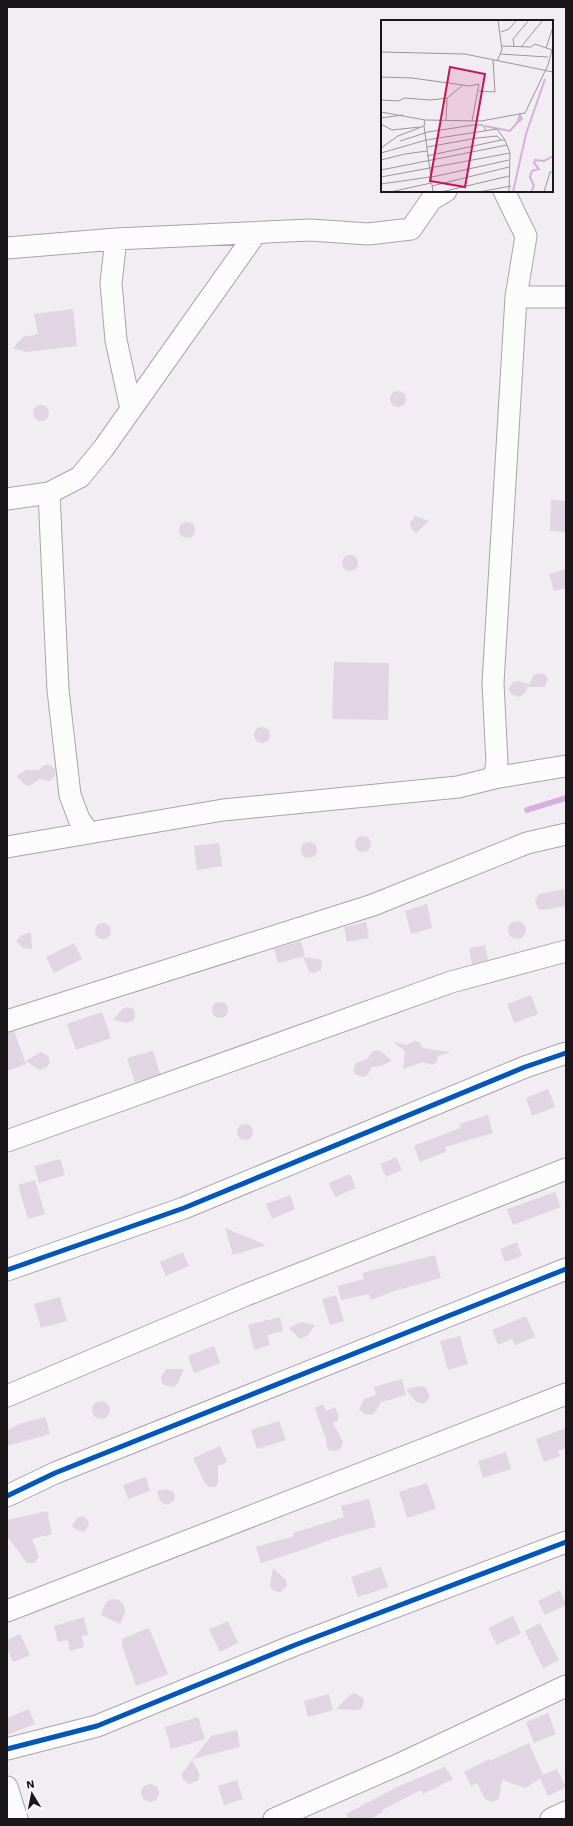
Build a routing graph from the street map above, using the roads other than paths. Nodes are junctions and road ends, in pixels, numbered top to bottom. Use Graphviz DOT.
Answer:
graph roads {
  1 [pos="444,192"];
  2 [pos="504,192"];
  3 [pos="310,230"];
  4 [pos="116,239"];
  5 [pos="7,248"];
  6 [pos="516,297"];
  7 [pos="566,297"];
  8 [pos="131,409"];
  9 [pos="49,493"];
  10 [pos="7,499"];
  11 [pos="566,766"];
  12 [pos="494,778"];
  13 [pos="89,833"];
  14 [pos="566,834"];
  15 [pos="7,847"];
  16 [pos="566,951"];
  17 [pos="7,1021"];
  18 [pos="566,1053"];
  19 [pos="7,1141"];
  20 [pos="566,1169"];
  21 [pos="566,1269"];
  22 [pos="7,1270"];
  23 [pos="566,1394"];
  24 [pos="7,1396"];
  25 [pos="7,1496"];
  26 [pos="566,1542"];
  27 [pos="7,1611"];
  28 [pos="566,1686"];
  29 [pos="7,1750"];
  30 [pos="7,1787"];
  31 [pos="566,1812"];
  32 [pos="17,1819"];
  33 [pos="274,1819"];
  34 [pos="551,1819"];
  1 -- 3 [label="street"];
  2 -- 6 [label="street"];
  3 -- 4 [label="street"];
  3 -- 8 [label="street"];
  4 -- 5 [label="street"];
  4 -- 8 [label="street"];
  6 -- 7 [label="street"];
  6 -- 12 [label="street"];
  8 -- 9 [label="street"];
  9 -- 10 [label="street"];
  9 -- 13 [label="street"];
  11 -- 12 [label="street"];
  12 -- 13 [label="street"];
  13 -- 15 [label="street"];
  14 -- 17 [label="street"];
  16 -- 19 [label="street"];
  18 -- 22 [label="street"];
  20 -- 24 [label="street"];
  21 -- 25 [label="street"];
  23 -- 27 [label="street"];
  26 -- 29 [label="street"];
  28 -- 33 [label="street"];
  30 -- 32 [label="street"];
  31 -- 34 [label="street"];
}
